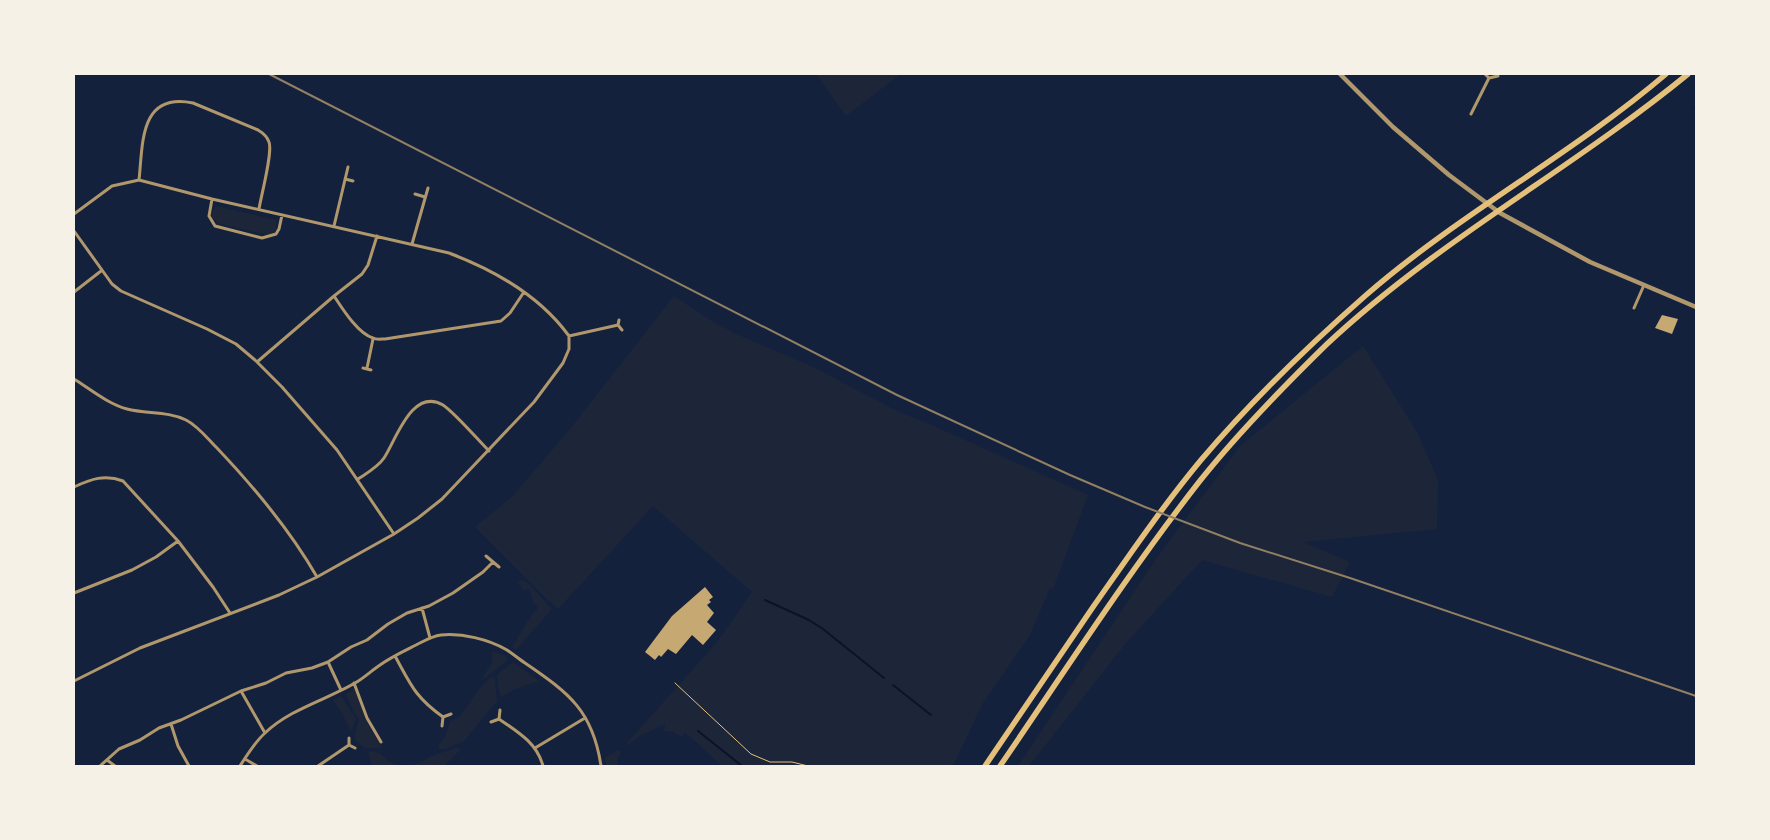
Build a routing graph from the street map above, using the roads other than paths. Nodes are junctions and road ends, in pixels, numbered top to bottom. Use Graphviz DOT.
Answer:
graph roads {
  1 [pos="1340,74"];
  2 [pos="1485,74"];
  3 [pos="1666,74"];
  4 [pos="1688,74"];
  5 [pos="1498,76"];
  6 [pos="1489,78"];
  7 [pos="1471,114"];
  8 [pos="348,167"];
  9 [pos="345,179"];
  10 [pos="139,180"];
  11 [pos="353,181"];
  12 [pos="428,188"];
  13 [pos="415,194"];
  14 [pos="425,197"];
  15 [pos="212,199"];
  16 [pos="259,209"];
  17 [pos="74,214"];
  18 [pos="282,215"];
  19 [pos="334,226"];
  20 [pos="74,231"];
  21 [pos="377,236"];
  22 [pos="412,244"];
  23 [pos="101,270"];
  24 [pos="1644,286"];
  25 [pos="74,292"];
  26 [pos="524,292"];
  27 [pos="334,296"];
  28 [pos="1696,307"];
  29 [pos="1634,308"];
  30 [pos="619,320"];
  31 [pos="618,326"];
  32 [pos="622,330"];
  33 [pos="568,336"];
  34 [pos="373,339"];
  35 [pos="257,362"];
  36 [pos="367,368"];
  37 [pos="74,379"];
  38 [pos="489,451"];
  39 [pos="358,479"];
  40 [pos="74,487"];
  41 [pos="394,534"];
  42 [pos="178,541"];
  43 [pos="486,556"];
  44 [pos="493,562"];
  45 [pos="499,567"];
  46 [pos="317,577"];
  47 [pos="74,593"];
  48 [pos="422,608"];
  49 [pos="230,613"];
  50 [pos="430,638"];
  51 [pos="395,656"];
  52 [pos="328,662"];
  53 [pos="74,681"];
  54 [pos="354,683"];
  55 [pos="341,690"];
  56 [pos="241,691"];
  57 [pos="500,710"];
  58 [pos="451,714"];
  59 [pos="443,717"];
  60 [pos="585,718"];
  61 [pos="499,719"];
  62 [pos="491,722"];
  63 [pos="170,724"];
  64 [pos="442,726"];
  65 [pos="265,733"];
  66 [pos="349,738"];
  67 [pos="381,742"];
  68 [pos="349,745"];
  69 [pos="355,748"];
  70 [pos="535,748"];
  71 [pos="245,759"];
  72 [pos="108,760"];
  73 [pos="100,766"];
  74 [pos="115,766"];
  75 [pos="189,766"];
  76 [pos="240,766"];
  77 [pos="257,766"];
  78 [pos="318,766"];
  79 [pos="543,766"];
  80 [pos="601,766"];
  81 [pos="985,766"];
  82 [pos="1000,766"];
  1 -- 24 [label="street"];
  2 -- 6 [label="street"];
  3 -- 81 [label="highway"];
  4 -- 82 [label="highway"];
  5 -- 6 [label="street"];
  6 -- 7 [label="street"];
  8 -- 9 [label="street"];
  9 -- 11 [label="street"];
  9 -- 19 [label="street"];
  10 -- 15 [label="street"];
  10 -- 16 [label="street"];
  10 -- 17 [label="street"];
  12 -- 14 [label="street"];
  13 -- 14 [label="street"];
  14 -- 22 [label="street"];
  15 -- 16 [label="street"];
  15 -- 18 [label="street"];
  16 -- 18 [label="street"];
  18 -- 19 [label="street"];
  19 -- 21 [label="street"];
  20 -- 23 [label="street"];
  21 -- 22 [label="street"];
  21 -- 27 [label="street"];
  22 -- 26 [label="street"];
  23 -- 25 [label="street"];
  23 -- 35 [label="street"];
  24 -- 28 [label="street"];
  24 -- 29 [label="street"];
  26 -- 33 [label="street"];
  26 -- 34 [label="street"];
  27 -- 34 [label="street"];
  27 -- 35 [label="street"];
  30 -- 31 [label="street"];
  31 -- 32 [label="street"];
  31 -- 33 [label="street"];
  33 -- 38 [label="street"];
  34 -- 36 [label="street"];
  35 -- 39 [label="street"];
  37 -- 46 [label="street"];
  38 -- 39 [label="street"];
  38 -- 41 [label="street"];
  39 -- 41 [label="street"];
  40 -- 42 [label="street"];
  41 -- 46 [label="street"];
  42 -- 47 [label="street"];
  42 -- 49 [label="street"];
  43 -- 44 [label="street"];
  44 -- 45 [label="street"];
  44 -- 48 [label="street"];
  46 -- 49 [label="street"];
  48 -- 50 [label="street"];
  48 -- 52 [label="street"];
  49 -- 53 [label="street"];
  50 -- 51 [label="street"];
  50 -- 60 [label="street"];
  51 -- 54 [label="street"];
  51 -- 59 [label="street"];
  52 -- 55 [label="street"];
  52 -- 56 [label="street"];
  54 -- 55 [label="street"];
  54 -- 67 [label="street"];
  55 -- 65 [label="street"];
  56 -- 63 [label="street"];
  56 -- 65 [label="street"];
  57 -- 61 [label="street"];
  58 -- 59 [label="street"];
  59 -- 64 [label="street"];
  60 -- 70 [label="street"];
  60 -- 80 [label="street"];
  61 -- 62 [label="street"];
  61 -- 70 [label="street"];
  63 -- 72 [label="street"];
  63 -- 75 [label="street"];
  65 -- 71 [label="street"];
  66 -- 68 [label="street"];
  68 -- 69 [label="street"];
  68 -- 78 [label="street"];
  70 -- 79 [label="street"];
  71 -- 76 [label="street"];
  71 -- 77 [label="street"];
  72 -- 73 [label="street"];
  72 -- 74 [label="street"];
}
